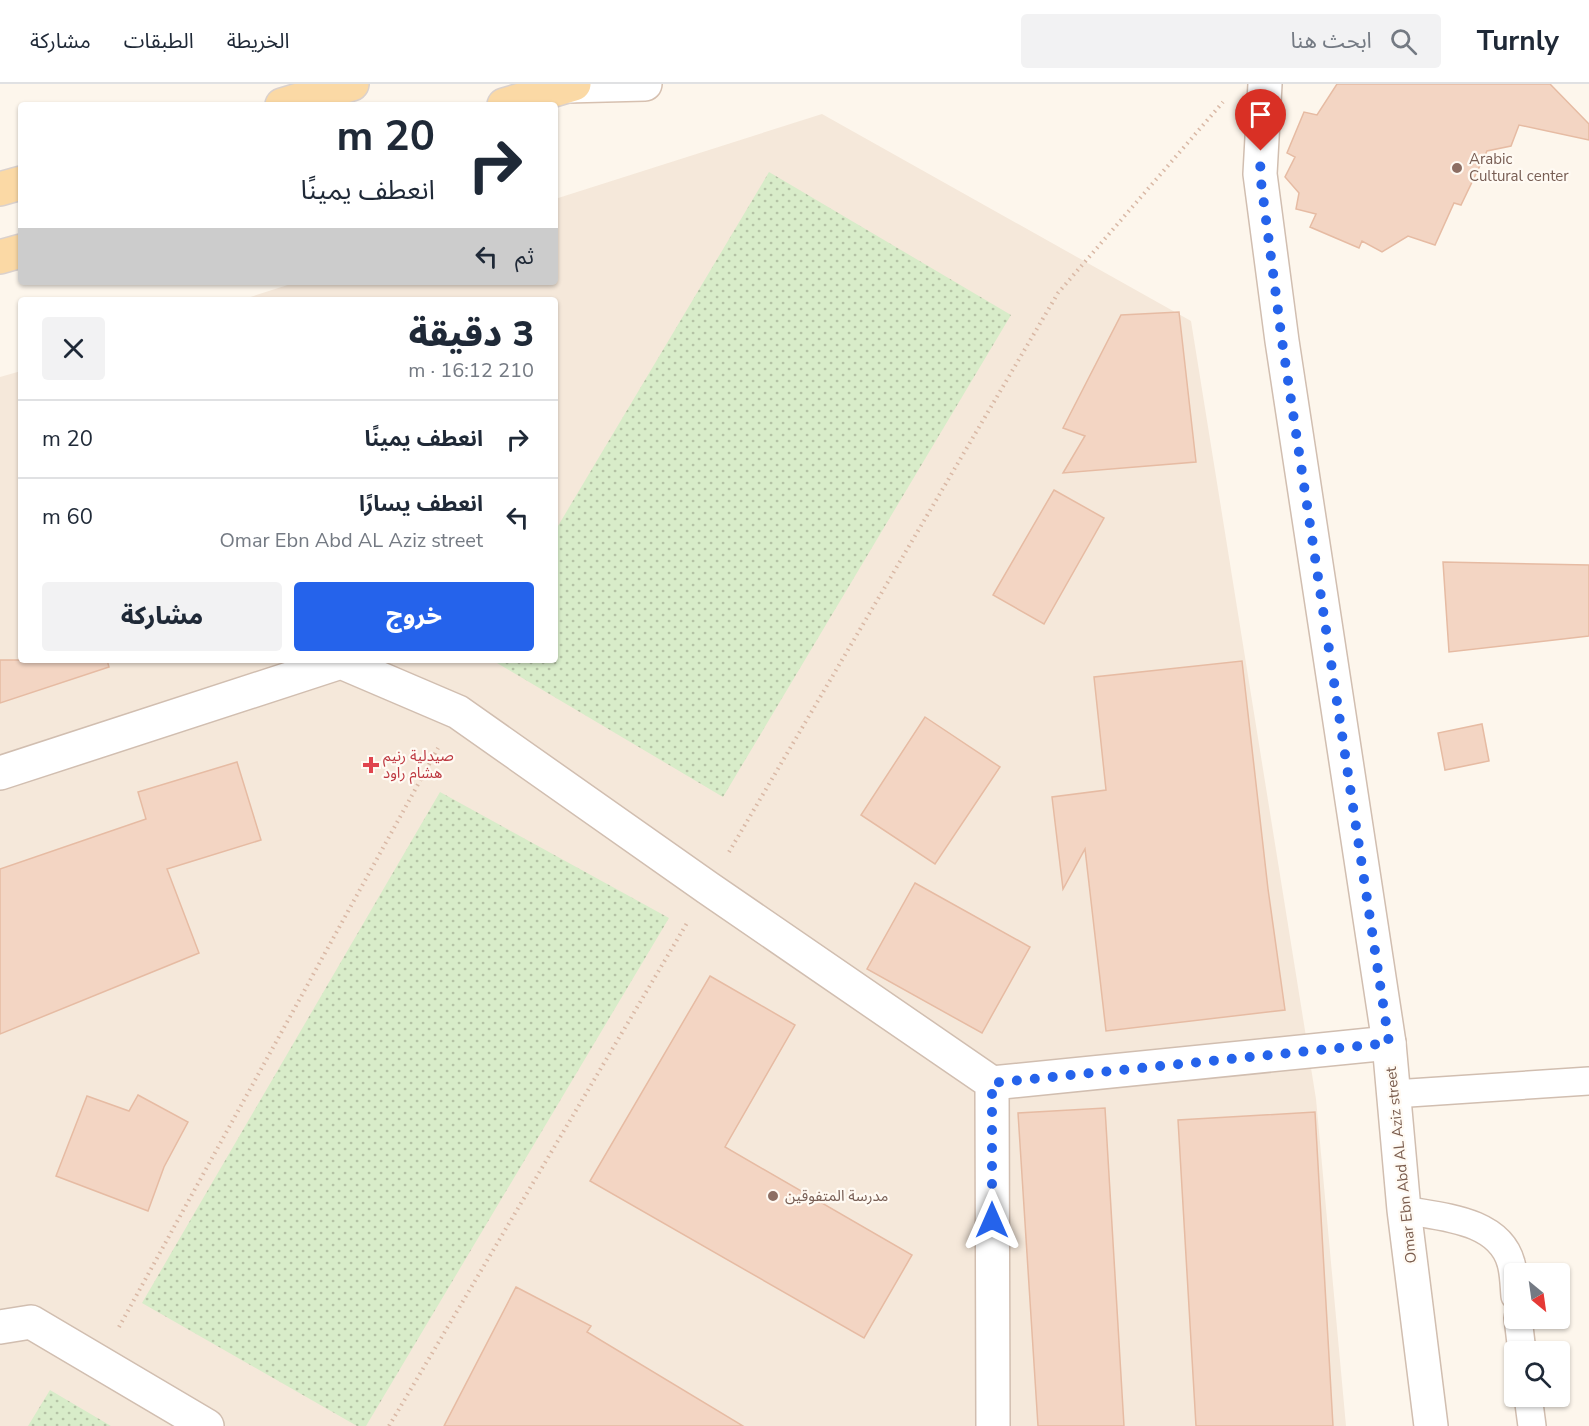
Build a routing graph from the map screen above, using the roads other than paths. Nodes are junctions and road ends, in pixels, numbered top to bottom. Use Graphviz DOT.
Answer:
graph roads {
  1 [pos="352,84"];
  2 [pos="645,84"];
  3 [pos="1265,84"];
  4 [pos="571,85"];
  5 [pos="292,102"];
  6 [pos="514,102"];
  7 [pos="18,184"];
  8 [pos="0,189"];
  9 [pos="18,251"];
  10 [pos="0,257"];
  11 [pos="338,663"];
  12 [pos="343,663"];
  13 [pos="0,773"];
  14 [pos="1389,1043"];
  15 [pos="1589,1081"];
  16 [pos="992,1083"];
  17 [pos="1394,1094"];
  18 [pos="1404,1210"];
  19 [pos="1511,1263"];
  20 [pos="0,1327"];
  21 [pos="1529,1407"];
  22 [pos="207,1426"];
  23 [pos="993,1426"];
  24 [pos="1431,1426"];
  25 [pos="1532,1426"];
  1 -- 5 [label="main road"];
  2 -- 4 [label="street"];
  3 -- 14 [label="street, Omar Ebn Abd AL Aziz street"];
  4 -- 6 [label="main road"];
  7 -- 8 [label="main road"];
  9 -- 10 [label="main road"];
  11 -- 13 [label="street"];
  12 -- 16 [label="street"];
  14 -- 16 [label="street"];
  14 -- 17 [label="street, Omar Ebn Abd AL Aziz street"];
  15 -- 17 [label="lane"];
  16 -- 23 [label="street"];
  17 -- 18 [label="street, Omar Ebn Abd AL Aziz street"];
  18 -- 19 [label="lane"];
  18 -- 24 [label="street, Omar Ebn Abd AL Aziz street"];
  20 -- 22 [label="street"];
  21 -- 25 [label="lane"];
}
